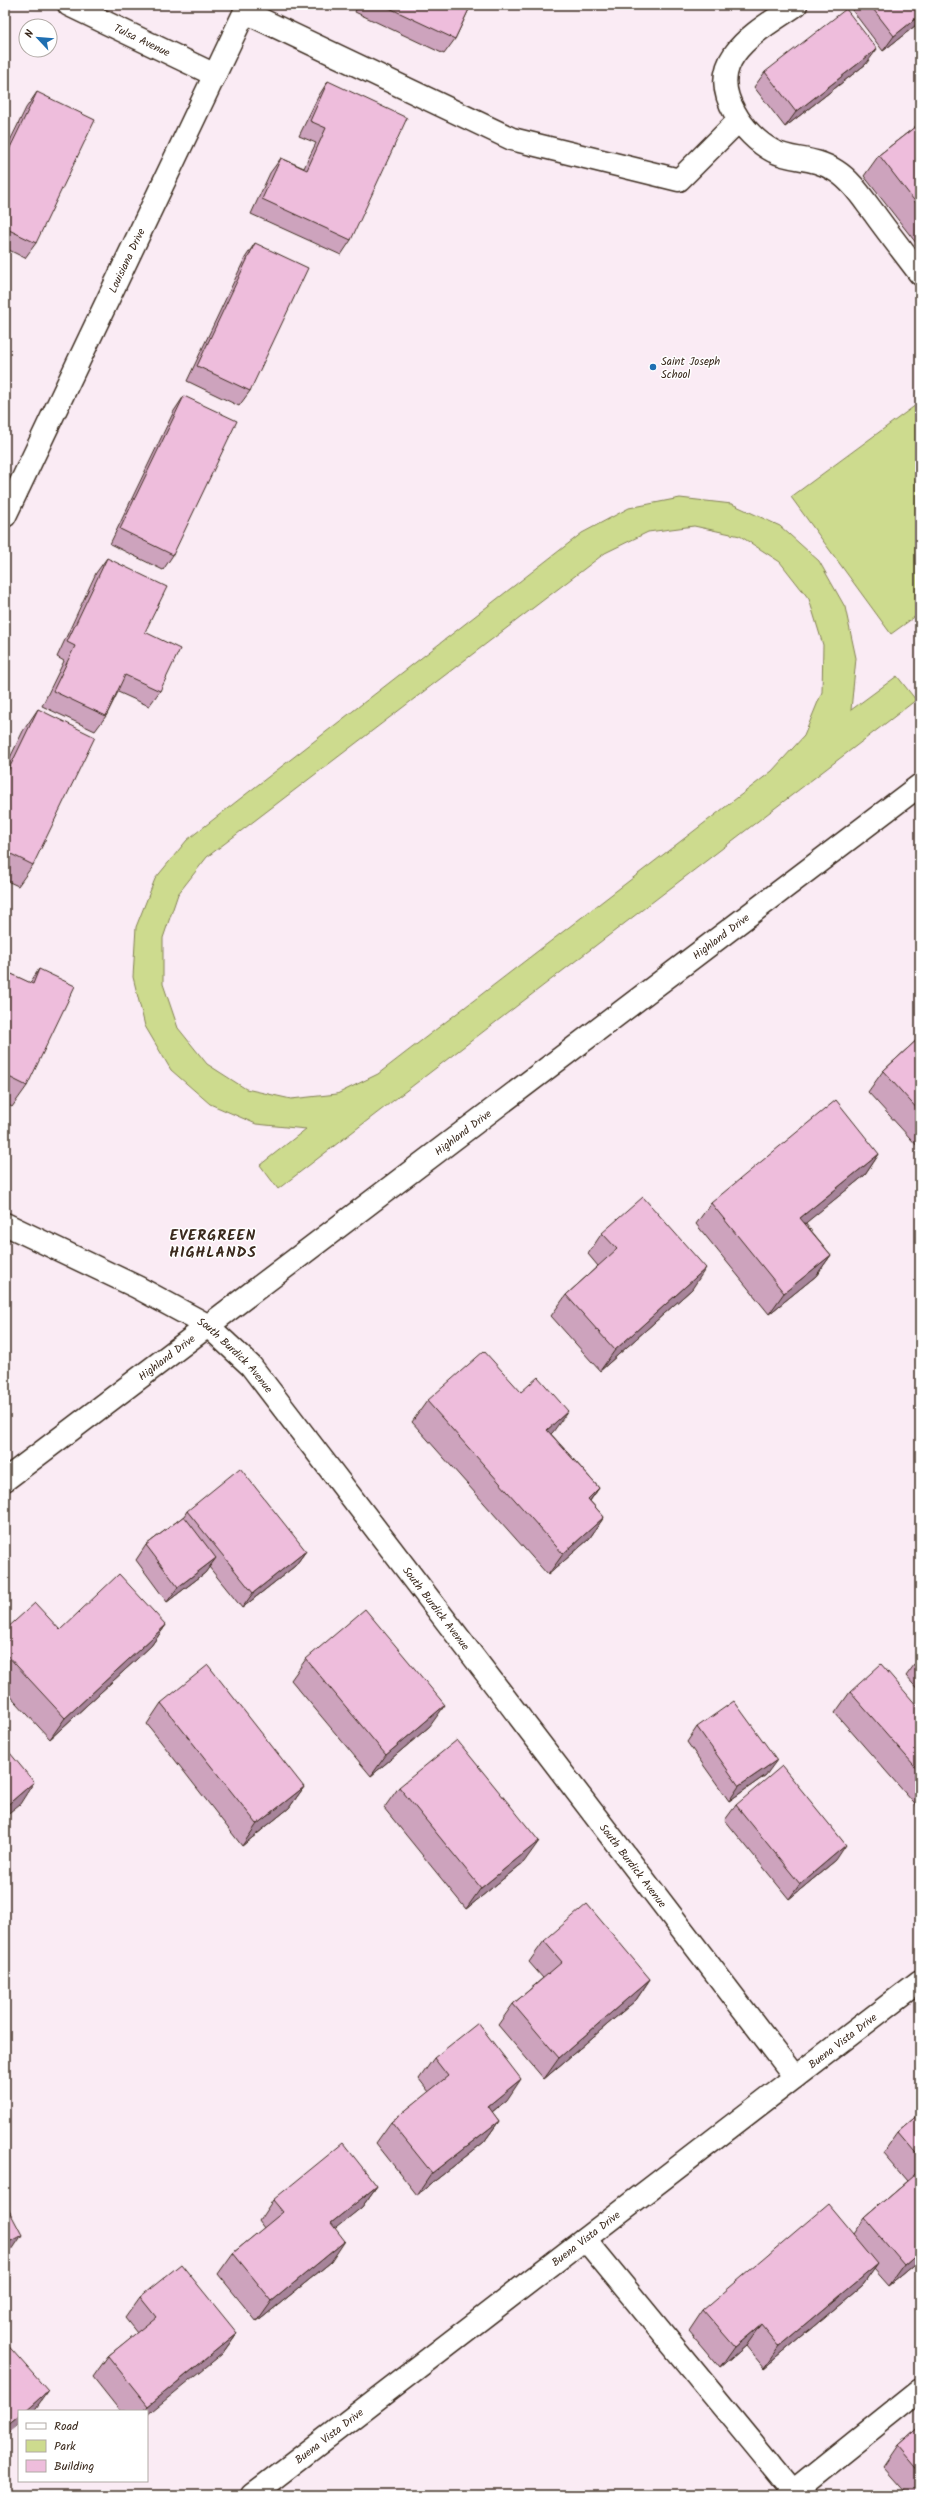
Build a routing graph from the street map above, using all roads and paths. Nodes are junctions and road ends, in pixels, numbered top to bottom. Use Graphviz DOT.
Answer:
graph roads {
  1 [pos="69,5"];
  2 [pos="796,5"];
  3 [pos="247,8"];
  4 [pos="215,75"];
  5 [pos="739,120"];
  6 [pos="920,274"];
  7 [pos="5,516"];
  8 [pos="920,785"];
  9 [pos="5,1224"];
  10 [pos="207,1325"];
  11 [pos="5,1480"];
  12 [pos="920,1981"];
  13 [pos="795,2077"];
  14 [pos="585,2239"];
  15 [pos="920,2390"];
  16 [pos="252,2495"];
  1 -- 4 [label="street, Tulsa Avenue"];
  2 -- 5 [label="street"];
  3 -- 4 [label="street, Louisiana Drive"];
  3 -- 5 [label="street"];
  4 -- 7 [label="street, Louisiana Drive"];
  5 -- 6 [label="street"];
  8 -- 10 [label="street, Highland Drive"];
  9 -- 10 [label="street, South Burdick Avenue"];
  10 -- 11 [label="street, Highland Drive"];
  10 -- 13 [label="street, South Burdick Avenue"];
  12 -- 13 [label="street, Buena Vista Drive"];
  13 -- 14 [label="street, Buena Vista Drive"];
  14 -- 15 [label="street"];
  14 -- 16 [label="street, Buena Vista Drive"];
}
